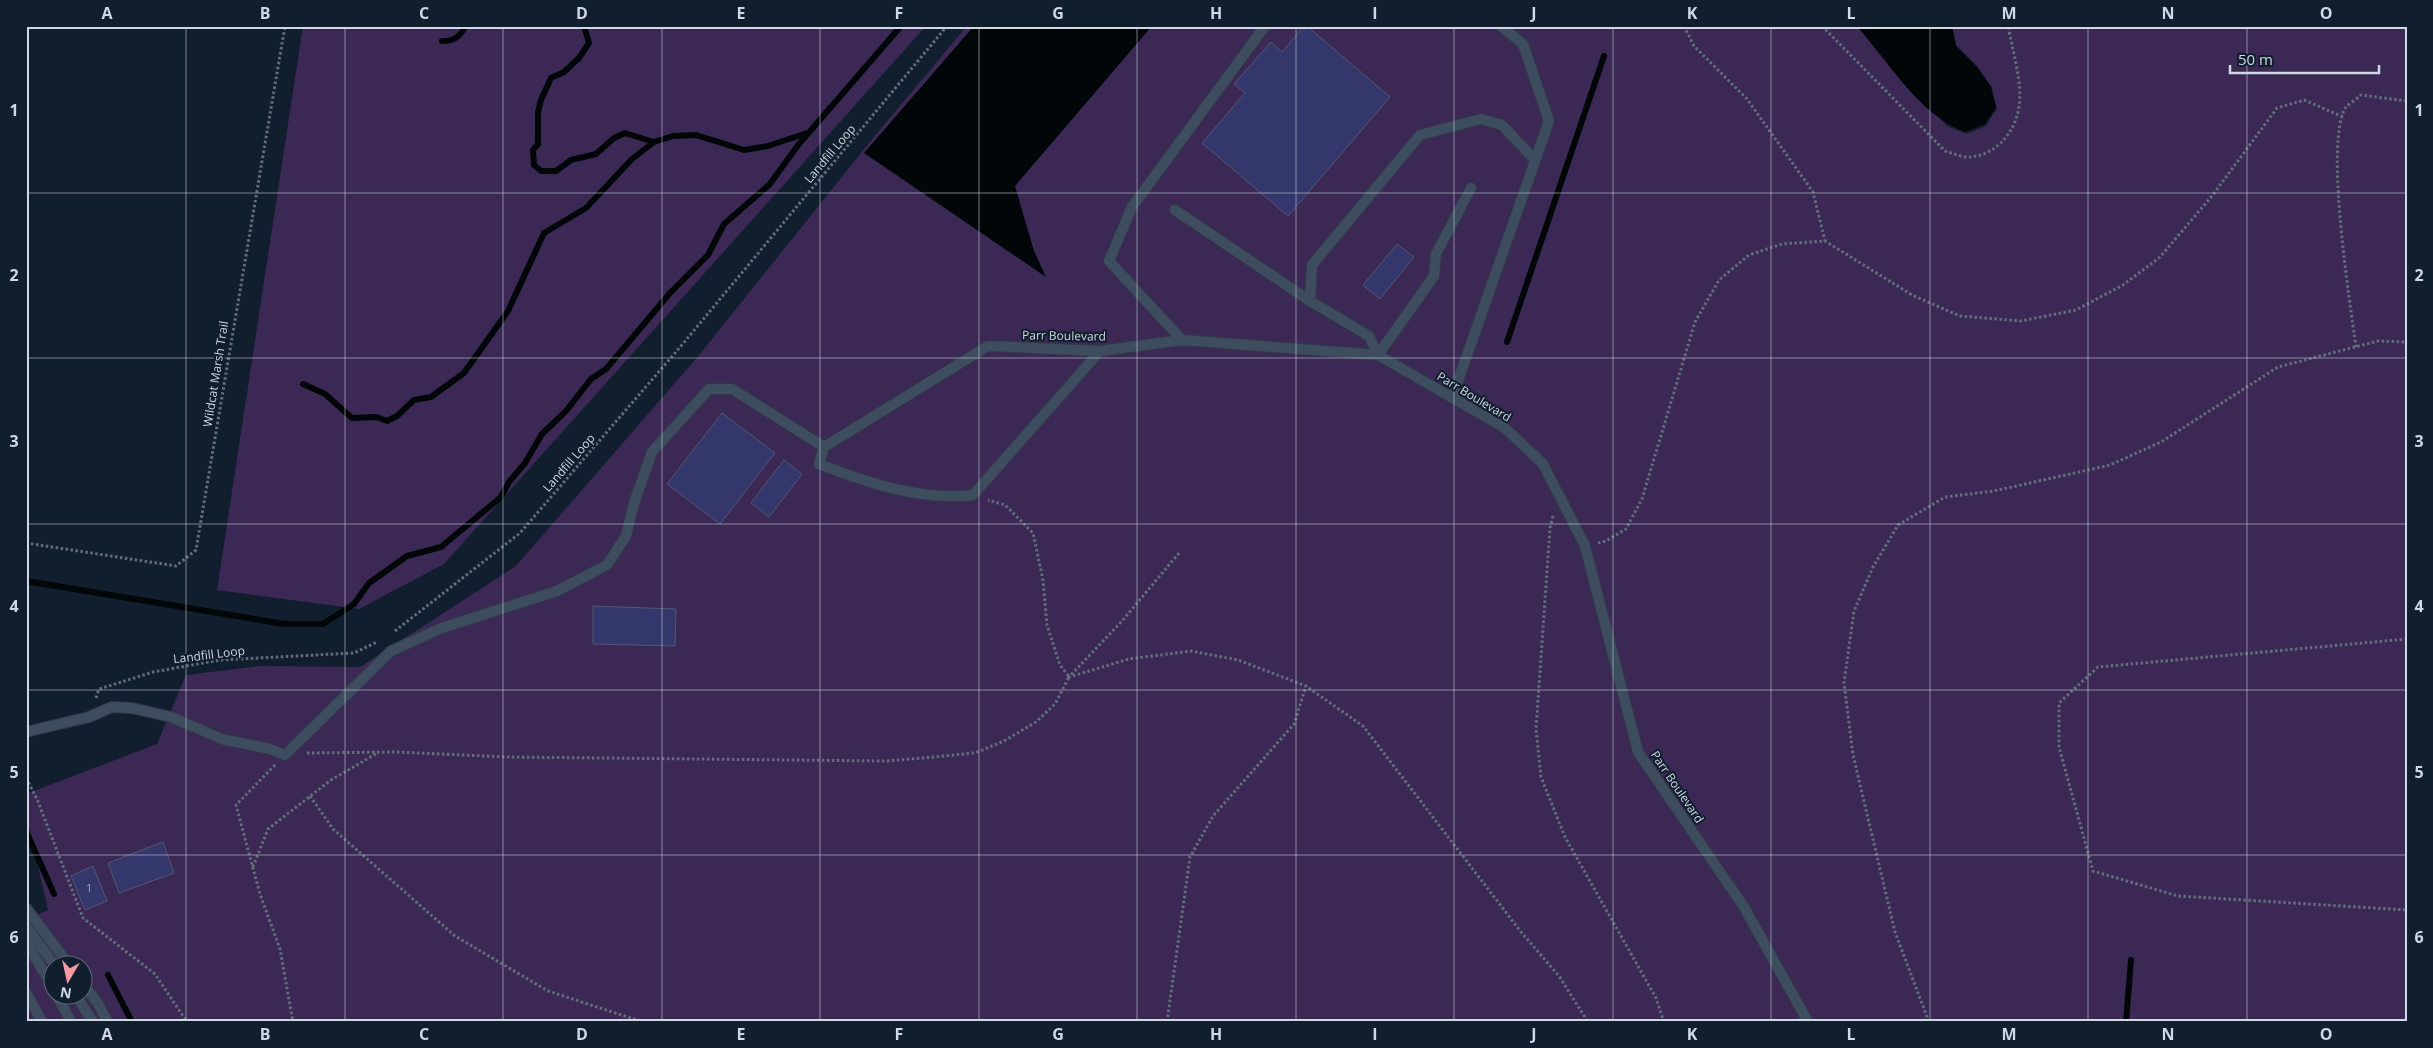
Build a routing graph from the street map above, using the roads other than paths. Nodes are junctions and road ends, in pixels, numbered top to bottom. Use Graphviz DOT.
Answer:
graph roads {
  1 [pos="1265,26"];
  2 [pos="1501,26"];
  3 [pos="1535,160"];
  4 [pos="1471,188"];
  5 [pos="1175,210"];
  6 [pos="1310,301"];
  7 [pos="1182,340"];
  8 [pos="1100,351"];
  9 [pos="1378,355"];
  10 [pos="1452,398"];
  11 [pos="824,447"];
  12 [pos="26,732"];
  13 [pos="26,908"];
  14 [pos="26,926"];
  15 [pos="26,942"];
  16 [pos="48,956"];
  17 [pos="62,956"];
  18 [pos="42,969"];
  19 [pos="26,992"];
  20 [pos="92,995"];
  21 [pos="62,1006"];
  22 [pos="82,1006"];
  23 [pos="42,1022"];
  24 [pos="71,1022"];
  25 [pos="92,1022"];
  26 [pos="108,1022"];
  27 [pos="1808,1022"];
  1 -- 7 [label="lane"];
  2 -- 3 [label="lane"];
  3 -- 6 [label="lane"];
  3 -- 10 [label="lane"];
  4 -- 9 [label="lane"];
  5 -- 6 [label="lane"];
  6 -- 9 [label="lane"];
  7 -- 8 [label="lane, Parr Boulevard"];
  7 -- 9 [label="lane, Parr Boulevard"];
  8 -- 11 [label="lane, Parr Boulevard"];
  8 -- 11 [label="lane"];
  9 -- 10 [label="lane, Parr Boulevard"];
  10 -- 27 [label="lane, Parr Boulevard"];
  11 -- 12 [label="lane"];
  13 -- 17 [label="lane"];
  14 -- 16 [label="lane"];
  15 -- 18 [label="lane"];
  19 -- 23 [label="lane"];
  20 -- 26 [label="lane"];
  21 -- 24 [label="lane"];
  22 -- 25 [label="lane"];
}
